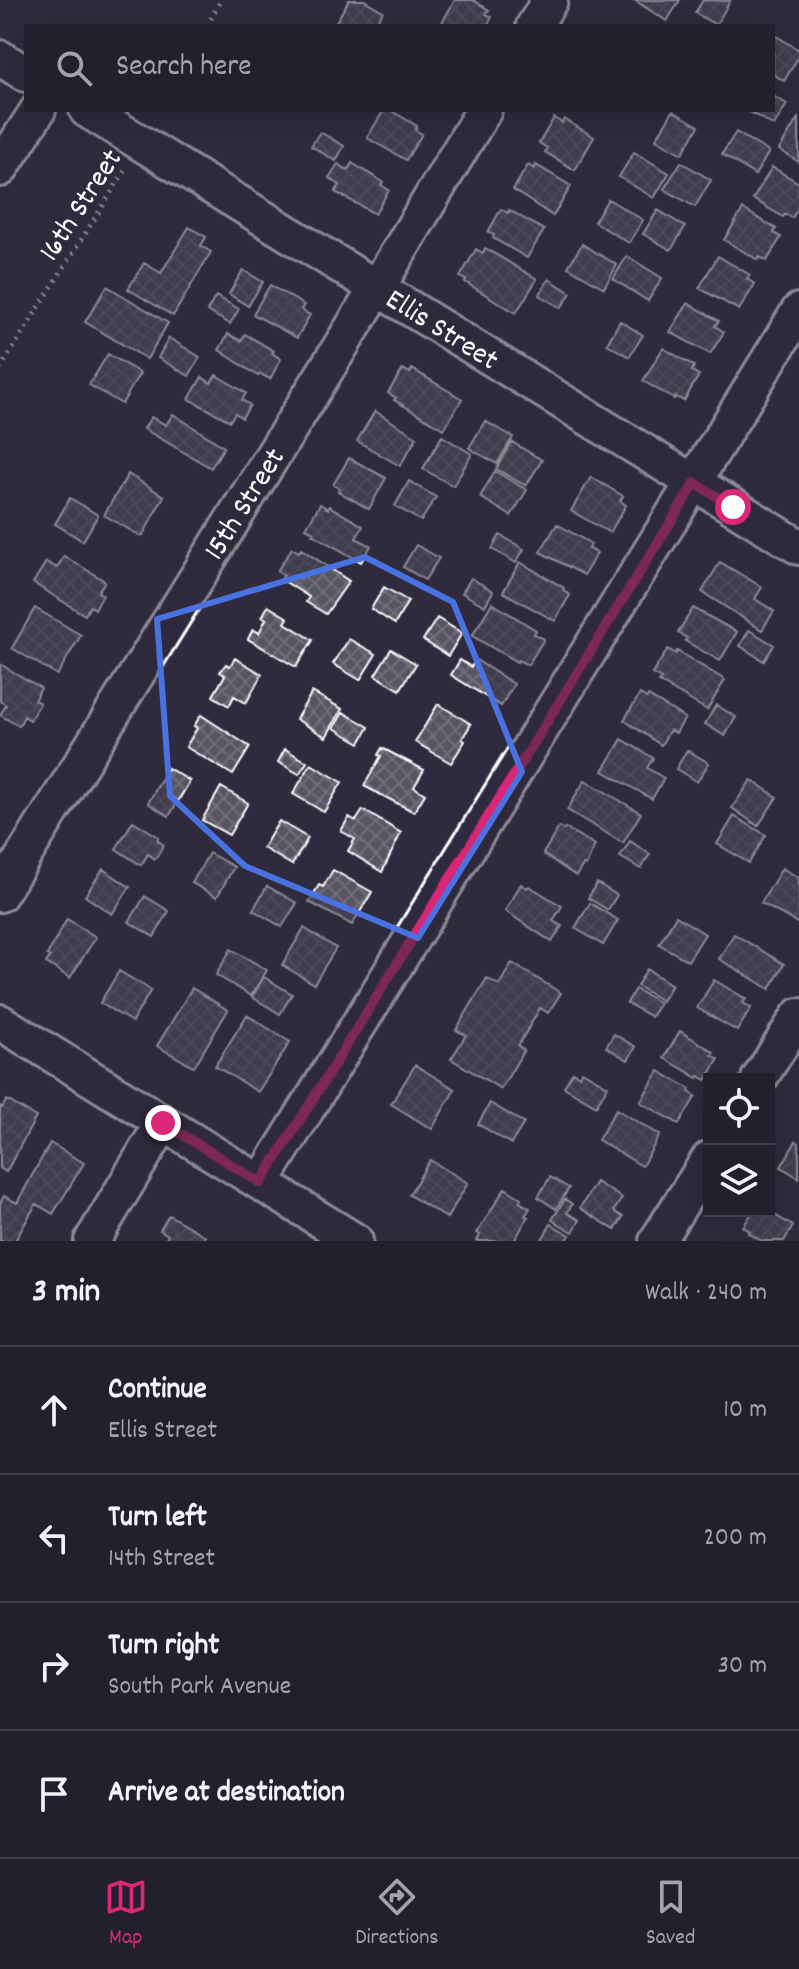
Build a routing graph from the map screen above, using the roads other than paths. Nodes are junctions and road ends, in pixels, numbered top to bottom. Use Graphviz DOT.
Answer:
graph roads {
  1 [pos="550,0"];
  2 [pos="535,24"];
  3 [pos="0,58"];
  4 [pos="24,73"];
  5 [pos="37,112"];
  6 [pos="90,112"];
  7 [pos="483,112"];
  8 [pos="0,169"];
  9 [pos="377,288"];
  10 [pos="799,311"];
  11 [pos="695,483"];
  12 [pos="799,547"];
  13 [pos="0,894"];
  14 [pos="799,1016"];
  15 [pos="0,1022"];
  16 [pos="777,1070"];
  17 [pos="163,1123"];
  18 [pos="703,1168"];
  19 [pos="261,1183"];
  20 [pos="92,1241"];
  21 [pos="355,1241"];
  22 [pos="657,1241"];
  1 -- 2 [label="street"];
  3 -- 4 [label="street"];
  5 -- 8 [label="street"];
  6 -- 9 [label="street, Ellis Street"];
  7 -- 9 [label="street, 15th Street"];
  9 -- 11 [label="street, Ellis Street"];
  9 -- 13 [label="street, 15th Street"];
  10 -- 11 [label="street"];
  11 -- 12 [label="street, Ellis Street"];
  11 -- 19 [label="street"];
  14 -- 16 [label="street"];
  15 -- 17 [label="street"];
  17 -- 19 [label="street"];
  17 -- 20 [label="street"];
  18 -- 22 [label="street"];
  19 -- 21 [label="street"];
}
